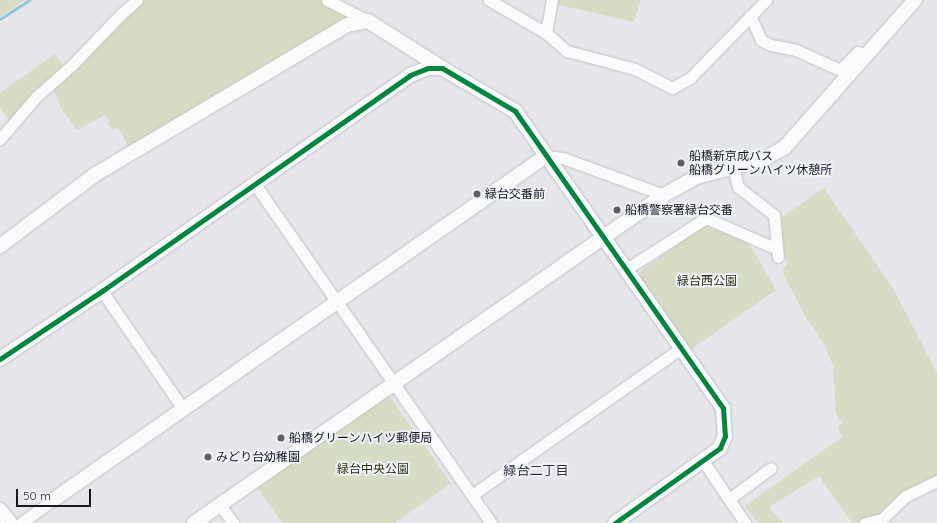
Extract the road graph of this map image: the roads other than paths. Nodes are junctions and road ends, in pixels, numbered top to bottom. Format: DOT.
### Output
graph roads {
  1 [pos="138,0"];
  2 [pos="328,0"];
  3 [pos="489,0"];
  4 [pos="552,0"];
  5 [pos="766,0"];
  6 [pos="915,0"];
  7 [pos="750,16"];
  8 [pos="368,21"];
  9 [pos="546,33"];
  10 [pos="865,58"];
  11 [pos="442,68"];
  12 [pos="0,139"];
  13 [pos="546,156"];
  14 [pos="733,167"];
  15 [pos="254,183"];
  16 [pos="664,195"];
  17 [pos="603,238"];
  18 [pos="0,246"];
  19 [pos="625,270"];
  20 [pos="102,291"];
  21 [pos="337,302"];
  22 [pos="680,349"];
  23 [pos="0,359"];
  24 [pos="394,383"];
  25 [pos="183,409"];
  26 [pos="703,461"];
  27 [pos="771,468"];
  28 [pos="937,481"];
  29 [pos="472,495"];
  30 [pos="729,499"];
  31 [pos="53,500"];
  32 [pos="220,505"];
  33 [pos="0,510"];
  34 [pos="10,523"];
  35 [pos="21,523"];
  36 [pos="194,523"];
  37 [pos="233,523"];
  38 [pos="491,523"];
  39 [pos="615,523"];
  40 [pos="745,523"];
  41 [pos="865,523"];
  1 -- 12 [label="street"];
  2 -- 8 [label="street"];
  3 -- 9 [label="street"];
  4 -- 9 [label="street"];
  5 -- 7 [label="street"];
  6 -- 10 [label="street"];
  7 -- 9 [label="street"];
  7 -- 10 [label="street"];
  8 -- 11 [label="street"];
  8 -- 18 [label="street"];
  10 -- 14 [label="street"];
  11 -- 13 [label="street"];
  11 -- 15 [label="street"];
  13 -- 16 [label="street"];
  13 -- 17 [label="street"];
  13 -- 21 [label="street"];
  14 -- 16 [label="street"];
  14 -- 19 [label="street"];
  15 -- 20 [label="street"];
  15 -- 21 [label="street"];
  16 -- 17 [label="street"];
  17 -- 19 [label="street"];
  17 -- 24 [label="street"];
  19 -- 22 [label="street"];
  20 -- 23 [label="street"];
  20 -- 25 [label="street"];
  21 -- 24 [label="street"];
  21 -- 25 [label="street"];
  22 -- 26 [label="street"];
  22 -- 29 [label="street"];
  24 -- 29 [label="street"];
  24 -- 32 [label="street"];
  25 -- 31 [label="street"];
  26 -- 30 [label="street"];
  26 -- 39 [label="street"];
  27 -- 30 [label="street"];
  28 -- 41 [label="street"];
  29 -- 38 [label="street"];
  30 -- 40 [label="street"];
  31 -- 35 [label="street"];
  32 -- 36 [label="street"];
  32 -- 37 [label="street"];
  33 -- 34 [label="street"];
}
